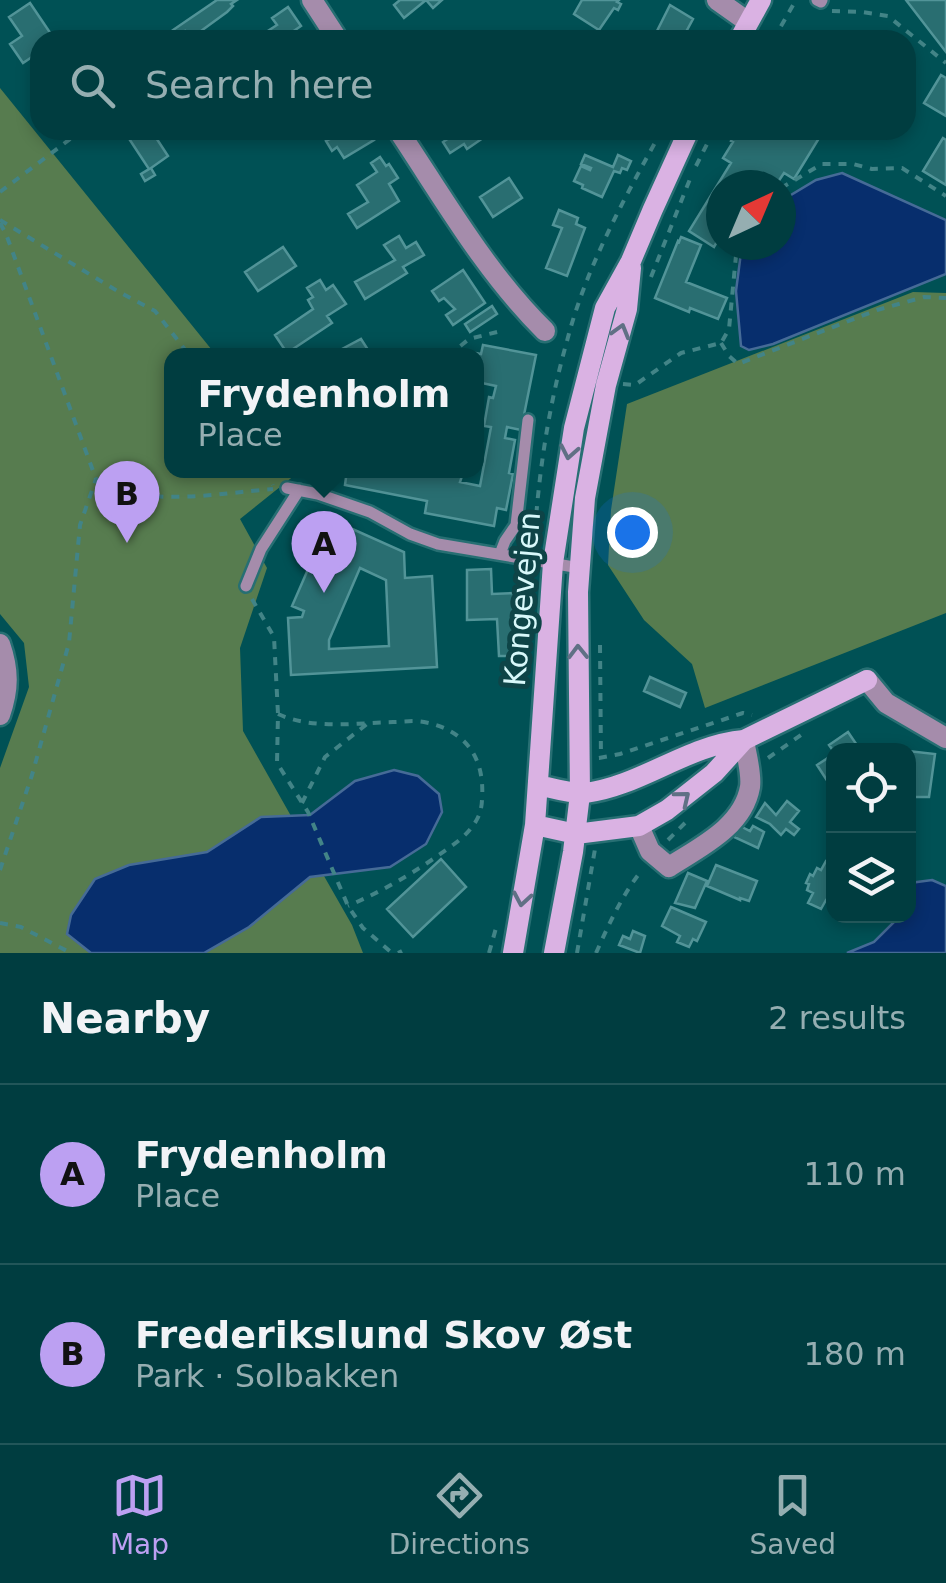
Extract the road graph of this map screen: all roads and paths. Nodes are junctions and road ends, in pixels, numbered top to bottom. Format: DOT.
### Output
graph roads {
  1 [pos="312,0"];
  2 [pos="717,0"];
  3 [pos="761,0"];
  4 [pos="796,0"];
  5 [pos="820,1"];
  6 [pos="332,30"];
  7 [pos="742,30"];
  8 [pos="744,30"];
  9 [pos="779,30"];
  10 [pos="905,30"];
  11 [pos="916,39"];
  12 [pos="946,64"];
  13 [pos="69,140"];
  14 [pos="405,140"];
  15 [pos="657,140"];
  16 [pos="685,140"];
  17 [pos="709,140"];
  18 [pos="796,179"];
  19 [pos="0,192"];
  20 [pos="946,196"];
  21 [pos="0,222"];
  22 [pos="736,260"];
  23 [pos="632,261"];
  24 [pos="653,270"];
  25 [pos="946,298"];
  26 [pos="501,331"];
  27 [pos="546,332"];
  28 [pos="721,343"];
  29 [pos="184,348"];
  30 [pos="458,348"];
  31 [pos="620,384"];
  32 [pos="528,420"];
  33 [pos="275,478"];
  34 [pos="96,479"];
  35 [pos="287,489"];
  36 [pos="500,554"];
  37 [pos="543,562"];
  38 [pos="580,568"];
  39 [pos="246,586"];
  40 [pos="0,644"];
  41 [pos="867,680"];
  42 [pos="278,714"];
  43 [pos="0,715"];
  44 [pos="368,723"];
  45 [pos="801,735"];
  46 [pos="673,737"];
  47 [pos="946,738"];
  48 [pos="744,740"];
  49 [pos="601,758"];
  50 [pos="748,771"];
  51 [pos="538,785"];
  52 [pos="580,794"];
  53 [pos="302,803"];
  54 [pos="690,818"];
  55 [pos="535,825"];
  56 [pos="639,826"];
  57 [pos="576,834"];
  58 [pos="595,848"];
  59 [pos="654,855"];
  60 [pos="0,870"];
  61 [pos="348,906"];
  62 [pos="0,923"];
  63 [pos="397,952"];
  64 [pos="71,953"];
  65 [pos="512,953"];
  66 [pos="554,953"];
  67 [pos="578,953"];
  68 [pos="596,953"];
  1 -- 6 [label="street"];
  2 -- 7 [label="street"];
  3 -- 8 [label="main road"];
  4 -- 9 [label="path"];
  5 -- 10 [label="path"];
  11 -- 12 [label="path"];
  13 -- 19 [label="path"];
  14 -- 27 [label="street"];
  15 -- 37 [label="path"];
  16 -- 23 [label="main road, Kongevejen"];
  17 -- 24 [label="path"];
  18 -- 20 [label="path"];
  21 -- 29 [label="path"];
  21 -- 34 [label="path"];
  22 -- 28 [label="path"];
  23 -- 37 [label="main road, Kongevejen, one-way"];
  38 -- 23 [label="main road, Kongevejen, one-way"];
  25 -- 28 [label="path"];
  26 -- 30 [label="path"];
  28 -- 31 [label="path"];
  32 -- 36 [label="lane"];
  33 -- 35 [label="path"];
  34 -- 35 [label="path"];
  34 -- 60 [label="path"];
  35 -- 36 [label="lane"];
  35 -- 39 [label="lane"];
  36 -- 37 [label="lane"];
  37 -- 38 [label="lane"];
  37 -- 51 [label="main road, Kongevejen"];
  52 -- 38 [label="main road, Kongevejen, one-way"];
  39 -- 42 [label="path"];
  40 -- 43 [label="street"];
  41 -- 47 [label="street"];
  41 -- 48 [label="main road"];
  42 -- 44 [label="path"];
  42 -- 53 [label="path"];
  44 -- 53 [label="path"];
  44 -- 61 [label="path"];
  45 -- 50 [label="path"];
  46 -- 49 [label="path"];
  48 -- 50 [label="street"];
  48 -- 52 [label="main road"];
  56 -- 48 [label="main road, one-way"];
  50 -- 59 [label="street"];
  51 -- 52 [label="main road"];
  51 -- 55 [label="main road, Kongevejen"];
  52 -- 57 [label="main road, Kongevejen"];
  53 -- 61 [label="path"];
  54 -- 59 [label="path"];
  55 -- 57 [label="main road"];
  55 -- 65 [label="main road, Kongevejen, one-way"];
  56 -- 57 [label="main road"];
  56 -- 59 [label="street"];
  57 -- 66 [label="main road, Kongevejen"];
  58 -- 67 [label="path"];
  59 -- 68 [label="path"];
  61 -- 63 [label="path"];
  62 -- 64 [label="path"];
}
